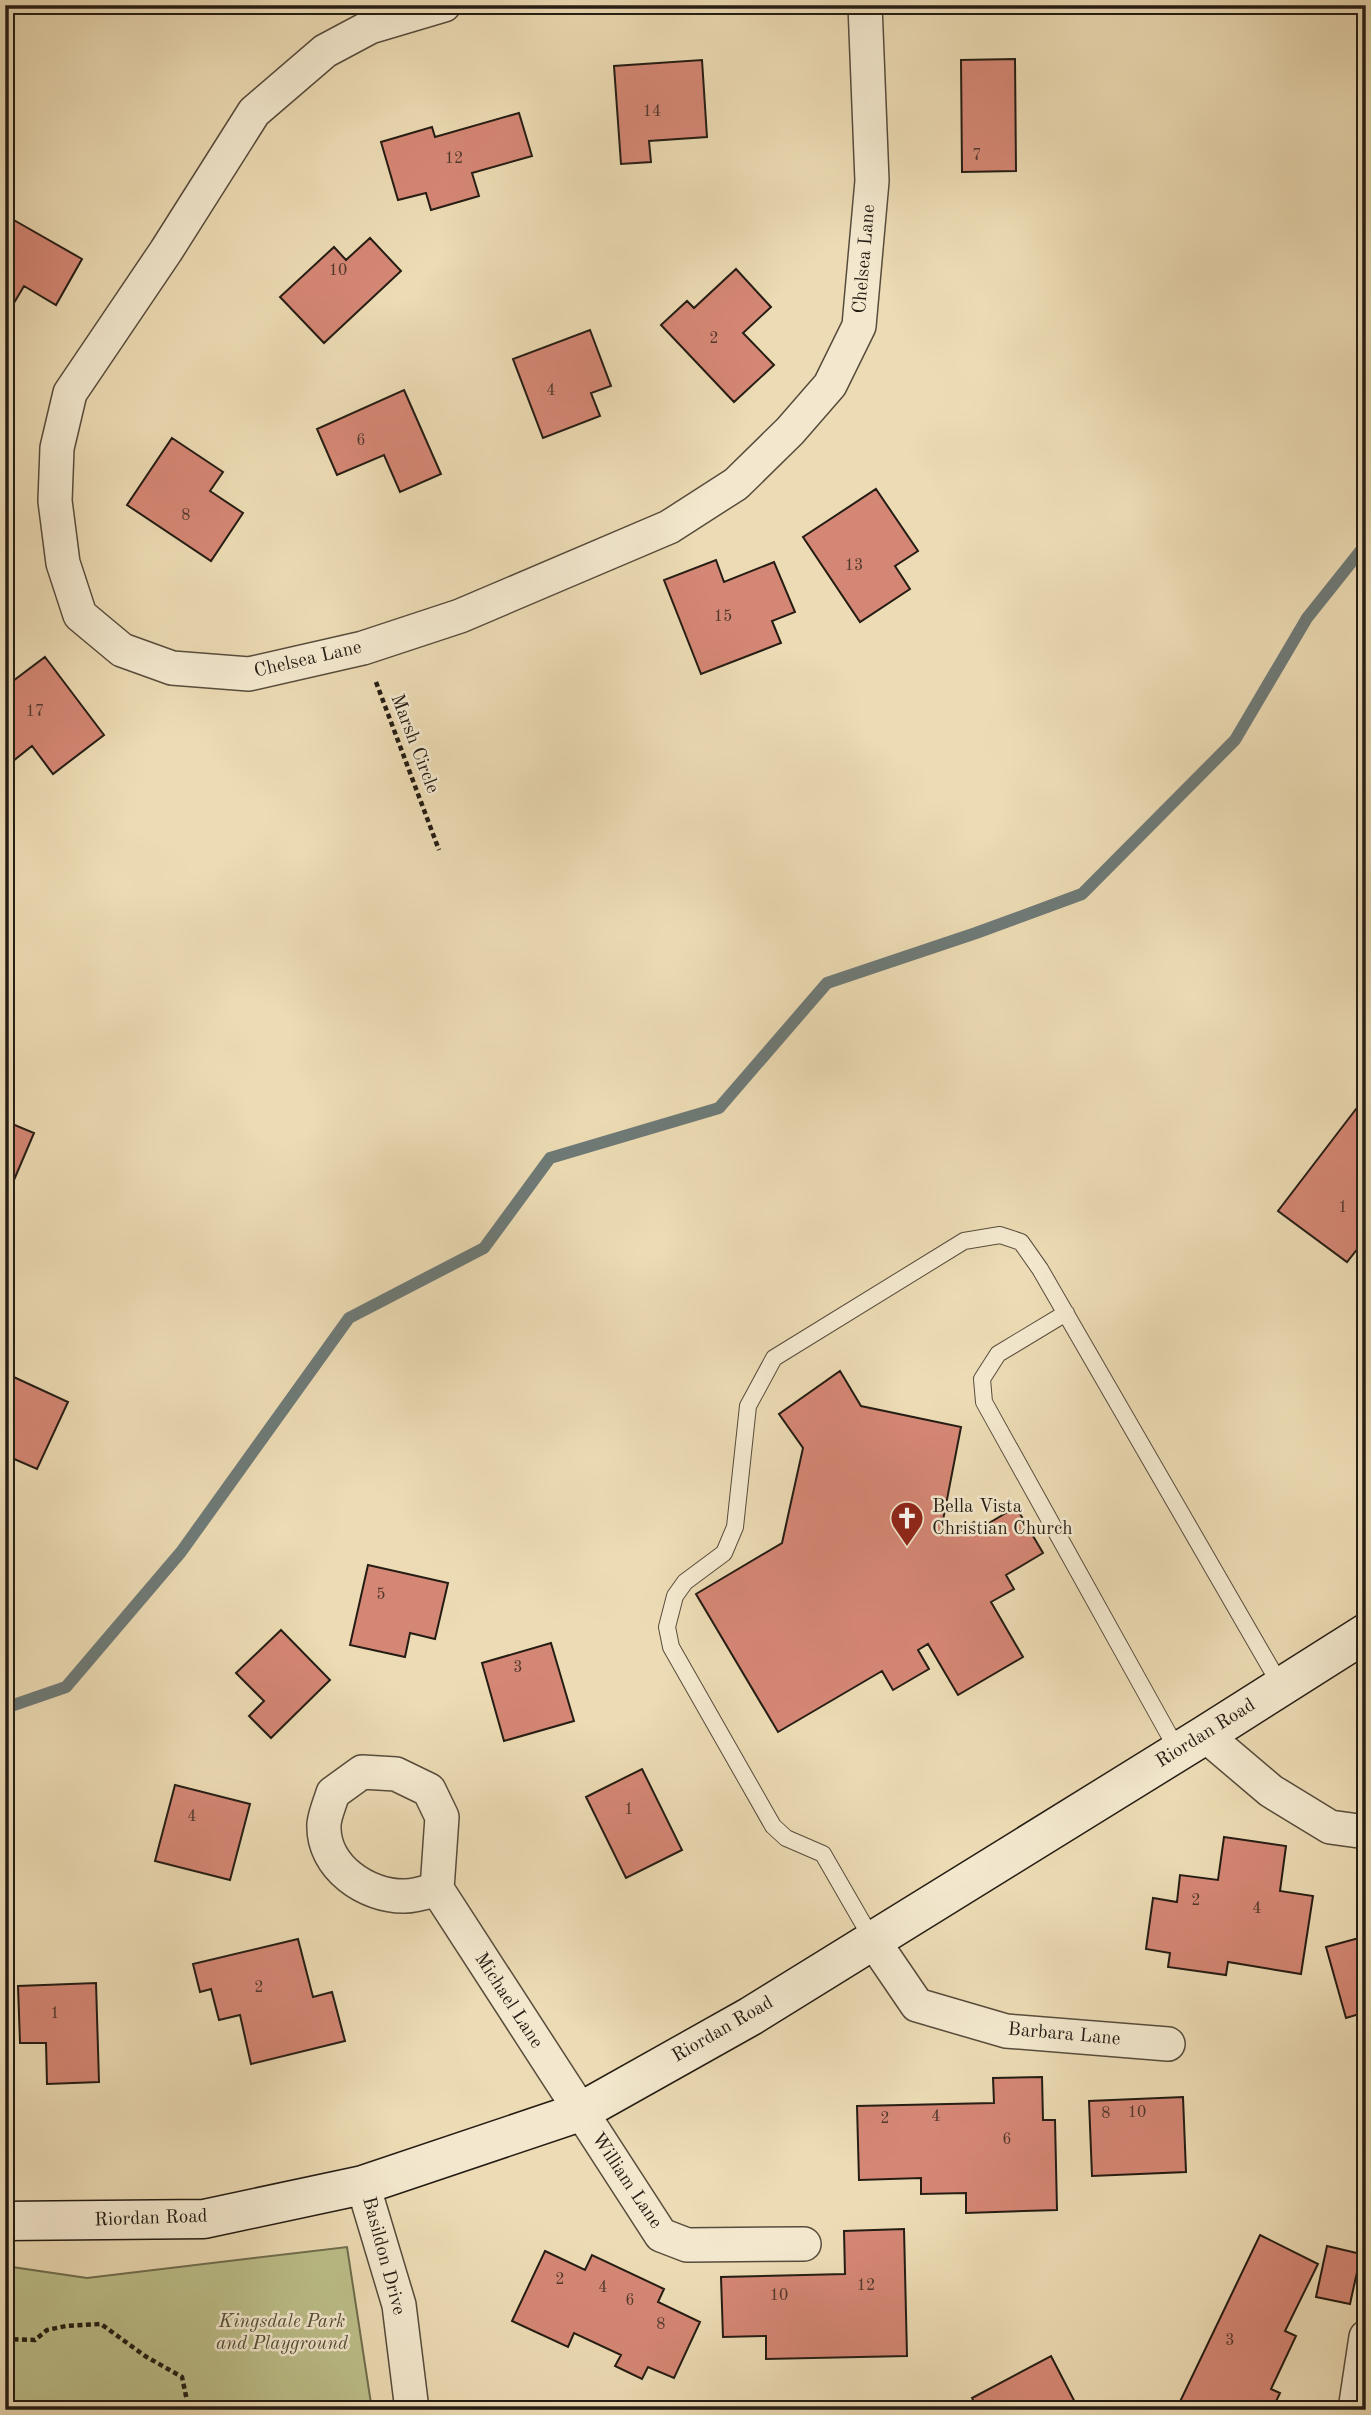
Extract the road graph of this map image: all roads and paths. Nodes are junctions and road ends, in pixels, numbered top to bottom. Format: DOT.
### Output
graph roads {
  1 [pos="444,5"];
  2 [pos="865,5"];
  3 [pos="363,648"];
  4 [pos="439,850"];
  5 [pos="1066,1313"];
  6 [pos="1366,1633"];
  7 [pos="1282,1687"];
  8 [pos="1192,1743"];
  9 [pos="1366,1832"];
  10 [pos="437,1889"];
  11 [pos="872,1939"];
  12 [pos="1168,2044"];
  13 [pos="580,2112"];
  14 [pos="363,2185"];
  15 [pos="5,2221"];
  16 [pos="804,2244"];
  17 [pos="1366,2337"];
  18 [pos="5,2339"];
  19 [pos="189,2410"];
  20 [pos="412,2410"];
  21 [pos="1355,2410"];
  1 -- 3 [label="street, Chelsea Lane"];
  2 -- 3 [label="street, Chelsea Lane"];
  3 -- 4 [label="path, Marsh Circle"];
  5 -- 7 [label="lane"];
  5 -- 8 [label="lane"];
  5 -- 11 [label="lane"];
  6 -- 7 [label="street, Riordan Road"];
  7 -- 8 [label="street, Riordan Road"];
  8 -- 9 [label="street"];
  8 -- 11 [label="street, Riordan Road"];
  10 -- 13 [label="street, Michael Lane"];
  11 -- 12 [label="street, Barbara Lane"];
  11 -- 13 [label="street, Riordan Road"];
  13 -- 14 [label="street, Riordan Road"];
  13 -- 16 [label="street, William Lane"];
  14 -- 15 [label="street, Riordan Road"];
  14 -- 20 [label="street, Basildon Drive"];
  17 -- 21 [label="street"];
  18 -- 19 [label="path"];
}
